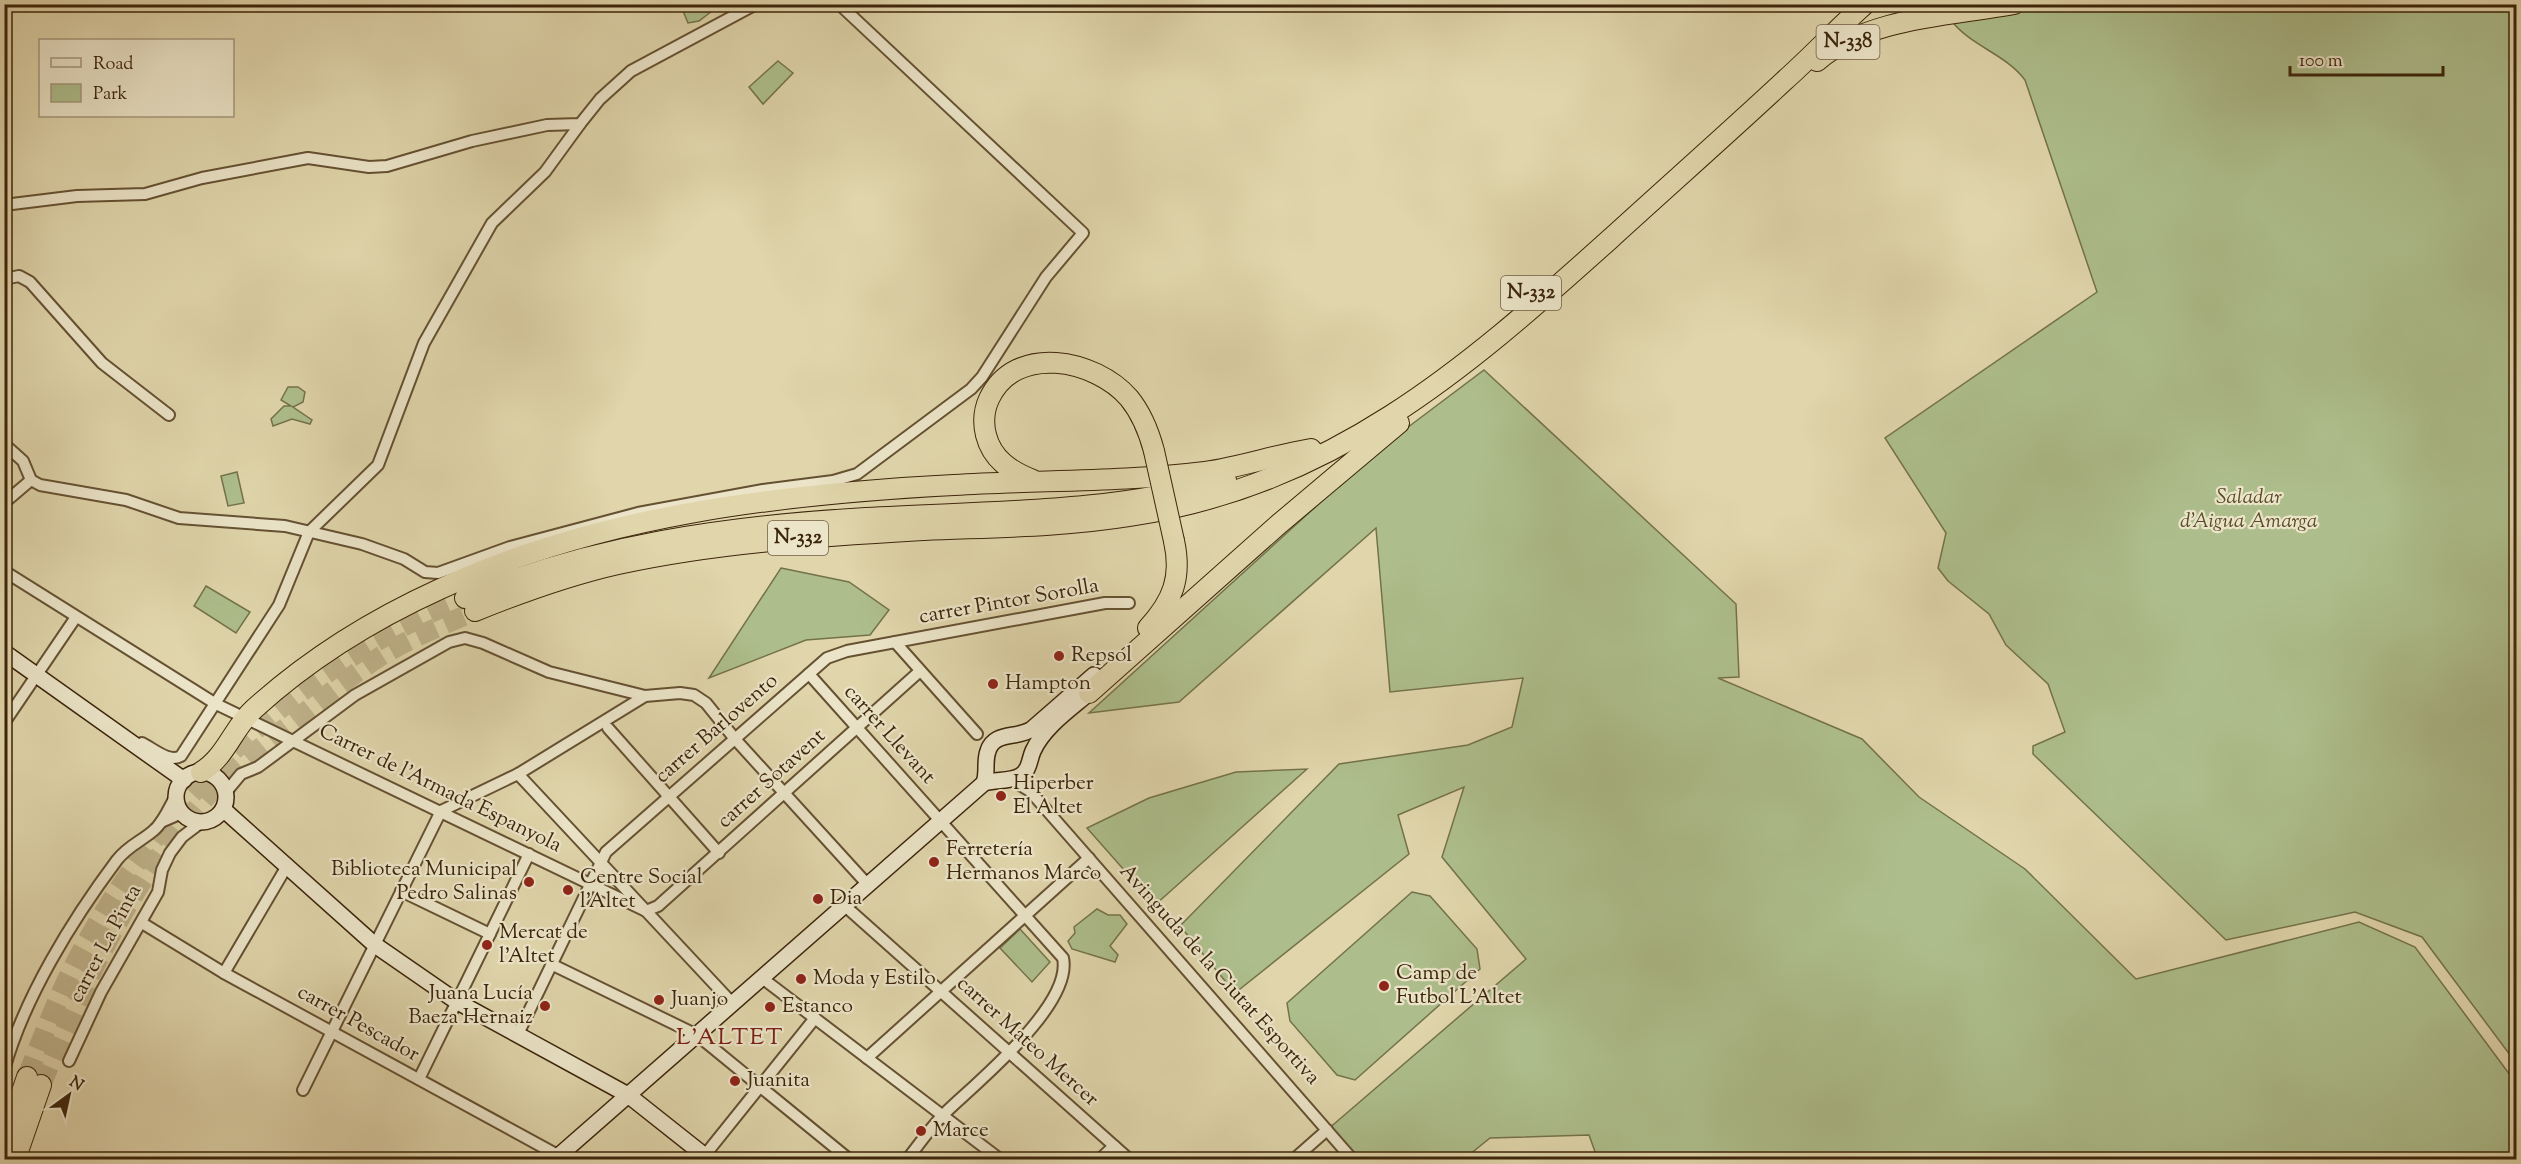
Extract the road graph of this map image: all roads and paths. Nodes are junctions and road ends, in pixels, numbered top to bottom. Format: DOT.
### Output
graph roads {
  1 [pos="756,4"];
  2 [pos="839,4"];
  3 [pos="1853,4"];
  4 [pos="1865,4"];
  5 [pos="2014,4"];
  6 [pos="1841,26"];
  7 [pos="1733,112"];
  8 [pos="580,124"];
  9 [pos="1713,147"];
  10 [pos="4,205"];
  11 [pos="4,279"];
  12 [pos="1446,380"];
  13 [pos="169,415"];
  14 [pos="4,444"];
  15 [pos="1311,448"];
  16 [pos="31,480"];
  17 [pos="1038,482"];
  18 [pos="4,503"];
  19 [pos="309,532"];
  20 [pos="4,570"];
  21 [pos="1129,603"];
  22 [pos="76,617"];
  23 [pos="922,637"];
  24 [pos="895,642"];
  25 [pos="4,652"];
  26 [pos="917,668"];
  27 [pos="37,674"];
  28 [pos="809,674"];
  29 [pos="1091,684"];
  30 [pos="645,696"];
  31 [pos="216,704"];
  32 [pos="245,717"];
  33 [pos="105,722"];
  34 [pos="4,723"];
  35 [pos="608,728"];
  36 [pos="858,729"];
  37 [pos="977,734"];
  38 [pos="1014,736"];
  39 [pos="735,739"];
  40 [pos="997,739"];
  41 [pos="292,740"];
  42 [pos="988,759"];
  43 [pos="1029,764"];
  44 [pos="518,774"];
  45 [pos="192,776"];
  46 [pos="1005,779"];
  47 [pos="984,783"];
  48 [pos="1030,791"];
  49 [pos="226,792"];
  50 [pos="785,794"];
  51 [pos="175,797"];
  52 [pos="669,797"];
  53 [pos="223,809"];
  54 [pos="441,812"];
  55 [pos="182,813"];
  56 [pos="203,821"];
  57 [pos="940,821"];
  58 [pos="161,822"];
  59 [pos="718,853"];
  60 [pos="529,854"];
  61 [pos="1089,858"];
  62 [pos="601,863"];
  63 [pos="287,866"];
  64 [pos="592,884"];
  65 [pos="868,885"];
  66 [pos="401,891"];
  67 [pos="845,906"];
  68 [pos="646,911"];
  69 [pos="1024,916"];
  70 [pos="142,923"];
  71 [pos="490,934"];
  72 [pos="375,945"];
  73 [pos="552,965"];
  74 [pos="224,973"];
  75 [pos="762,978"];
  76 [pos="940,991"];
  77 [pos="456,1001"];
  78 [pos="733,1004"];
  79 [pos="815,1018"];
  80 [pos="332,1032"];
  81 [pos="696,1035"];
  82 [pos="517,1036"];
  83 [pos="1010,1053"];
  84 [pos="867,1058"];
  85 [pos="69,1061"];
  86 [pos="4,1070"];
  87 [pos="418,1079"];
  88 [pos="760,1087"];
  89 [pos="303,1090"];
  90 [pos="628,1095"];
  91 [pos="943,1115"];
  92 [pos="1326,1130"];
  93 [pos="4,1144"];
  94 [pos="1114,1146"];
  95 [pos="559,1158"];
  96 [pos="705,1158"];
  97 [pos="15,1160"];
  98 [pos="850,1160"];
  99 [pos="906,1160"];
  100 [pos="1001,1160"];
  101 [pos="1099,1160"];
  102 [pos="1130,1160"];
  103 [pos="1293,1160"];
  104 [pos="1353,1160"];
  1 -- 8 [label="street"];
  2 -- 19 [label="street"];
  3 -- 7 [label="highway, N-332"];
  4 -- 6 [label="highway, N-332"];
  5 -- 9 [label="highway, N-338"];
  6 -- 7 [label="highway, N-332"];
  6 -- 9 [label="highway, N-332"];
  7 -- 15 [label="highway, N-332"];
  8 -- 10 [label="street"];
  8 -- 19 [label="street"];
  9 -- 12 [label="highway, N-332"];
  11 -- 13 [label="street"];
  12 -- 15 [label="highway, N-332"];
  12 -- 29 [label="highway"];
  14 -- 16 [label="street"];
  15 -- 17 [label="highway"];
  16 -- 18 [label="street"];
  16 -- 19 [label="street"];
  17 -- 29 [label="highway, bridge"];
  17 -- 32 [label="highway"];
  19 -- 31 [label="street"];
  20 -- 22 [label="street, Carrer de l'Armada Espanyola"];
  21 -- 23 [label="street, carrer Pintor Sorolla"];
  22 -- 27 [label="street"];
  22 -- 31 [label="street, Carrer de l'Armada Espanyola"];
  23 -- 24 [label="street, carrer Pintor Sorolla"];
  23 -- 26 [label="street"];
  24 -- 26 [label="street"];
  24 -- 28 [label="street, carrer Barlovento"];
  25 -- 27 [label="main road"];
  26 -- 36 [label="street, carrer Sotavent"];
  26 -- 37 [label="street"];
  27 -- 33 [label="main road"];
  27 -- 34 [label="street"];
  28 -- 36 [label="street, carrer Llevant"];
  28 -- 39 [label="street, carrer Barlovento"];
  29 -- 38 [label="main road"];
  29 -- 43 [label="main road"];
  30 -- 39 [label="street"];
  30 -- 41 [label="street"];
  30 -- 44 [label="street"];
  31 -- 32 [label="street, Carrer de l'Armada Espanyola"];
  31 -- 33 [label="street"];
  32 -- 41 [label="street, Carrer de l'Armada Espanyola"];
  32 -- 45 [label="highway"];
  33 -- 45 [label="main road"];
  35 -- 52 [label="street"];
  36 -- 50 [label="street, carrer Sotavent"];
  36 -- 57 [label="street, carrer Llevant"];
  37 -- 40 [label="street"];
  37 -- 42 [label="street"];
  38 -- 40 [label="main road"];
  38 -- 43 [label="main road"];
  39 -- 50 [label="street"];
  39 -- 52 [label="street, carrer Barlovento"];
  40 -- 42 [label="main road"];
  41 -- 49 [label="street"];
  41 -- 54 [label="street, Carrer de l'Armada Espanyola"];
  42 -- 46 [label="main road"];
  42 -- 47 [label="main road"];
  43 -- 46 [label="main road"];
  43 -- 48 [label="street"];
  44 -- 54 [label="street"];
  44 -- 62 [label="street"];
  45 -- 49 [label="main road"];
  45 -- 51 [label="main road"];
  46 -- 47 [label="main road"];
  46 -- 48 [label="street, Avinguda de la Ciutat Esportiva"];
  47 -- 57 [label="main road"];
  48 -- 61 [label="street, Avinguda de la Ciutat Esportiva"];
  49 -- 53 [label="main road"];
  50 -- 59 [label="street, carrer Sotavent"];
  50 -- 65 [label="street"];
  51 -- 55 [label="main road"];
  51 -- 58 [label="street, carrer La Pinta"];
  52 -- 59 [label="street"];
  52 -- 62 [label="street, carrer Barlovento"];
  53 -- 56 [label="main road"];
  53 -- 63 [label="main road"];
  54 -- 60 [label="street, Carrer de l'Armada Espanyola"];
  54 -- 66 [label="street"];
  55 -- 56 [label="main road"];
  55 -- 58 [label="street, carrer La Pinta"];
  56 -- 70 [label="street, carrer La Pinta"];
  57 -- 65 [label="main road"];
  57 -- 69 [label="street, carrer Llevant"];
  58 -- 86 [label="street, carrer La Pinta"];
  59 -- 68 [label="street, carrer Sotavent"];
  60 -- 64 [label="street, Carrer de l'Armada Espanyola"];
  60 -- 71 [label="street"];
  61 -- 69 [label="street"];
  61 -- 92 [label="street, Avinguda de la Ciutat Esportiva"];
  62 -- 64 [label="street, carrer Barlovento"];
  62 -- 68 [label="street"];
  63 -- 72 [label="main road"];
  63 -- 74 [label="street"];
  64 -- 68 [label="street, Carrer de l'Armada Espanyola"];
  64 -- 73 [label="street, carrer Barlovento"];
  65 -- 67 [label="main road"];
  66 -- 71 [label="street"];
  66 -- 72 [label="street"];
  67 -- 75 [label="main road"];
  67 -- 76 [label="street, carrer Mateo Mercer"];
  68 -- 78 [label="street"];
  69 -- 76 [label="street"];
  69 -- 83 [label="street, carrer Llevant"];
  70 -- 74 [label="street, carrer Pescador"];
  70 -- 85 [label="street, carrer La Pinta"];
  71 -- 77 [label="street"];
  72 -- 77 [label="main road"];
  72 -- 80 [label="street"];
  73 -- 81 [label="street"];
  73 -- 82 [label="street, carrer Barlovento"];
  74 -- 80 [label="street, carrer Pescador"];
  75 -- 78 [label="main road"];
  75 -- 79 [label="street"];
  76 -- 83 [label="street, carrer Mateo Mercer"];
  76 -- 84 [label="street"];
  77 -- 82 [label="main road"];
  77 -- 87 [label="street"];
  78 -- 81 [label="main road"];
  79 -- 84 [label="street"];
  79 -- 88 [label="street"];
  80 -- 87 [label="street, carrer Pescador"];
  80 -- 89 [label="street"];
  81 -- 88 [label="street"];
  81 -- 90 [label="main road"];
  82 -- 90 [label="main road"];
  83 -- 91 [label="street"];
  83 -- 94 [label="street, carrer Mateo Mercer"];
  84 -- 91 [label="street"];
  87 -- 95 [label="street, carrer Pescador"];
  88 -- 96 [label="street"];
  88 -- 98 [label="street"];
  90 -- 95 [label="main road"];
  90 -- 96 [label="main road"];
  91 -- 99 [label="street"];
  91 -- 100 [label="street"];
  92 -- 103 [label="street"];
  92 -- 104 [label="street, Avinguda de la Ciutat Esportiva"];
  93 -- 97 [label="highway"];
  94 -- 101 [label="street"];
  94 -- 102 [label="street, carrer Mateo Mercer"];
}
